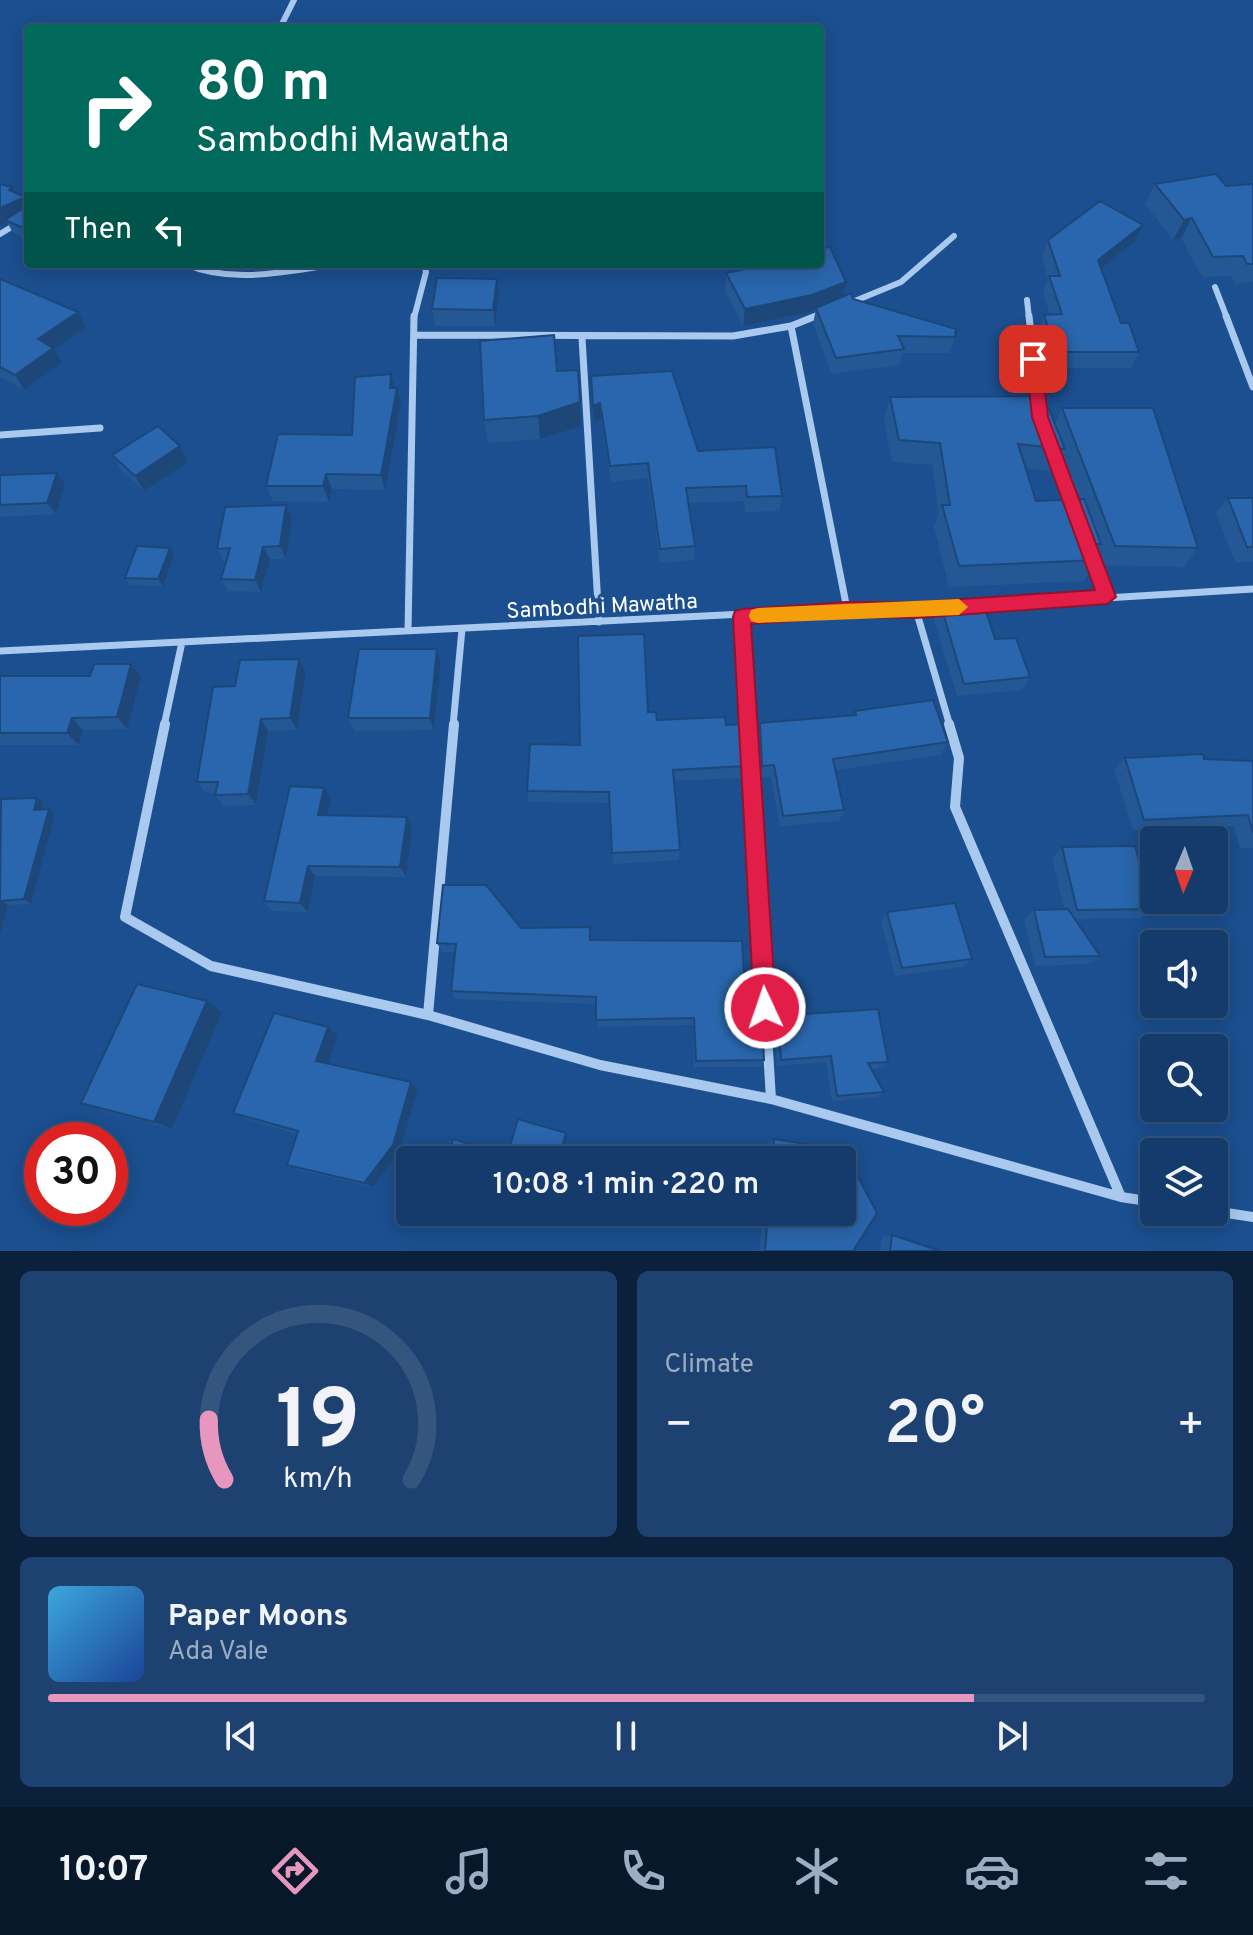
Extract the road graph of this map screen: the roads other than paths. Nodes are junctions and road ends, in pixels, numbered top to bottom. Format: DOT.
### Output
graph roads {
  1 [pos="294,0"];
  2 [pos="282,24"];
  3 [pos="24,219"];
  4 [pos="0,234"];
  5 [pos="954,236"];
  6 [pos="192,268"];
  7 [pos="301,268"];
  8 [pos="425,268"];
  9 [pos="1215,287"];
  10 [pos="1027,300"];
  11 [pos="846,304"];
  12 [pos="833,310"];
  13 [pos="791,326"];
  14 [pos="414,335"];
  15 [pos="582,338"];
  16 [pos="1253,387"];
  17 [pos="1040,417"];
  18 [pos="100,428"];
  19 [pos="0,435"];
  20 [pos="1051,447"];
  21 [pos="1079,522"];
  22 [pos="1090,552"];
  23 [pos="1252,592"];
  24 [pos="1107,597"];
  25 [pos="847,609"];
  26 [pos="916,610"];
  27 [pos="742,617"];
  28 [pos="599,622"];
  29 [pos="462,629"];
  30 [pos="408,631"];
  31 [pos="182,642"];
  32 [pos="0,651"];
  33 [pos="428,1015"];
  34 [pos="771,1099"];
  35 [pos="1121,1197"];
  36 [pos="1140,1200"];
  37 [pos="1228,1213"];
  38 [pos="1253,1217"];
  1 -- 2 [label="street"];
  3 -- 4 [label="street"];
  5 -- 11 [label="street"];
  6 -- 7 [label="street"];
  8 -- 14 [label="street"];
  9 -- 16 [label="street"];
  10 -- 17 [label="street"];
  12 -- 13 [label="street"];
  13 -- 15 [label="street"];
  13 -- 25 [label="street"];
  14 -- 15 [label="street"];
  14 -- 30 [label="street"];
  15 -- 28 [label="street"];
  18 -- 19 [label="street"];
  20 -- 21 [label="street"];
  22 -- 24 [label="street"];
  23 -- 24 [label="street, Sambodhi Mawatha"];
  24 -- 26 [label="street, Sambodhi Mawatha"];
  25 -- 26 [label="street, Sambodhi Mawatha"];
  25 -- 27 [label="street, Sambodhi Mawatha"];
  26 -- 35 [label="street"];
  27 -- 28 [label="street, Sambodhi Mawatha"];
  27 -- 34 [label="street"];
  28 -- 29 [label="street, Sambodhi Mawatha"];
  29 -- 30 [label="street, Sambodhi Mawatha"];
  29 -- 33 [label="street"];
  30 -- 31 [label="street, Sambodhi Mawatha"];
  31 -- 32 [label="street, Sambodhi Mawatha"];
  31 -- 33 [label="street"];
  33 -- 34 [label="street"];
  34 -- 35 [label="street"];
  35 -- 36 [label="street"];
  37 -- 38 [label="street"];
}
